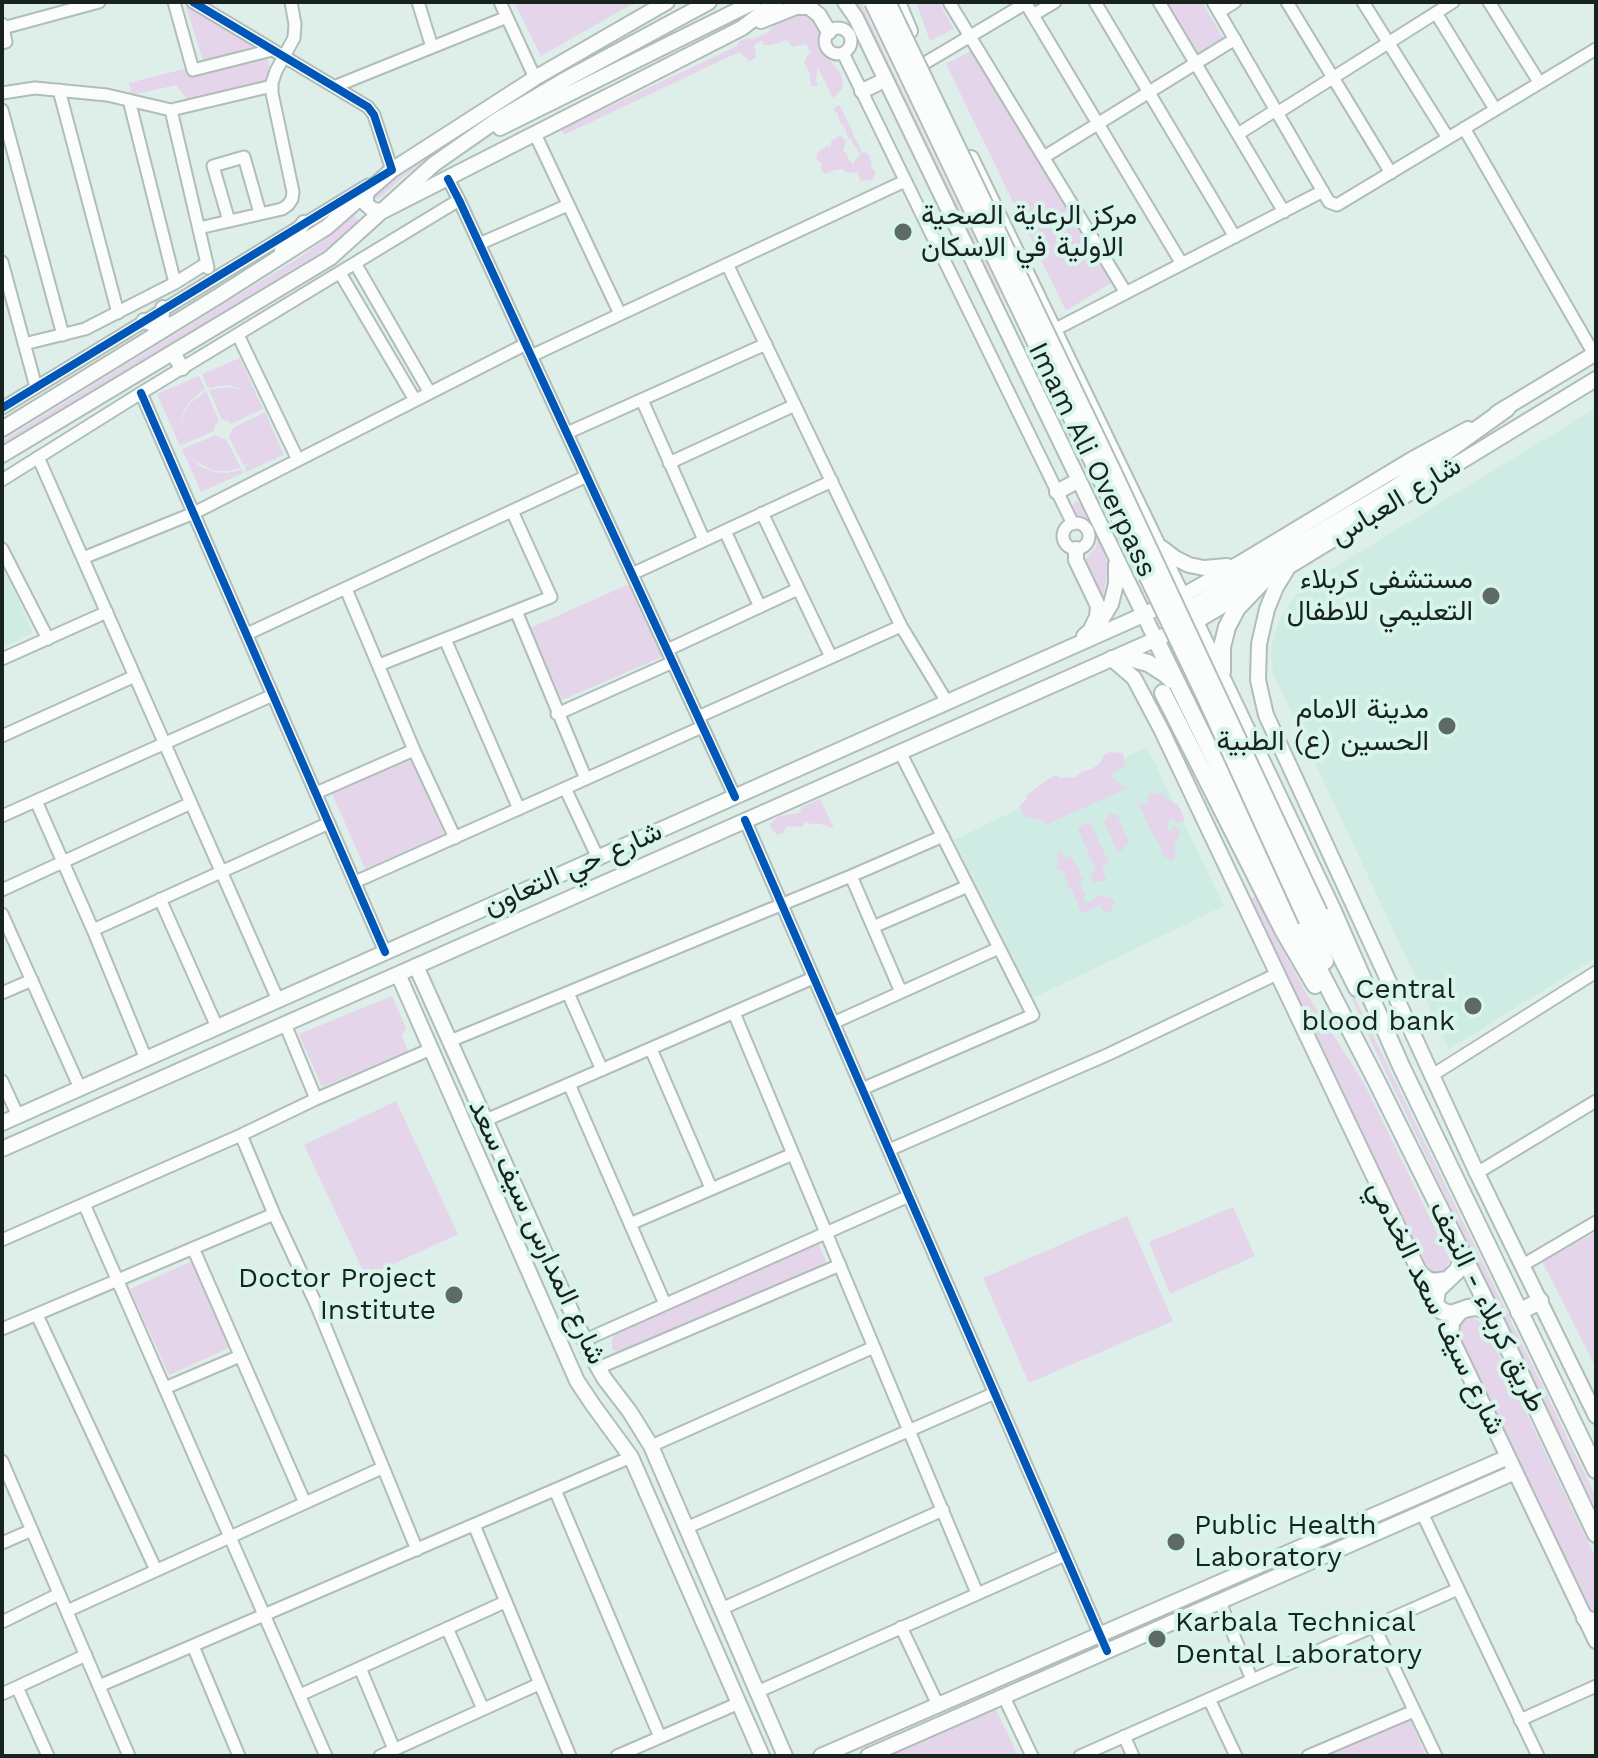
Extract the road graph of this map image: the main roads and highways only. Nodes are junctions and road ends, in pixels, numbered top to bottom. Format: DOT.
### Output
graph roads {
  1 [pos="667,2"];
  2 [pos="709,2"];
  3 [pos="754,2"];
  4 [pos="776,2"];
  5 [pos="792,2"];
  6 [pos="845,2"];
  7 [pos="873,2"];
  8 [pos="887,2"];
  9 [pos="898,2"];
  10 [pos="758,17"];
  11 [pos="742,28"];
  12 [pos="829,32"];
  13 [pos="885,80"];
  14 [pos="862,91"];
  15 [pos="443,158"];
  16 [pos="369,190"];
  17 [pos="349,209"];
  18 [pos="383,211"];
  19 [pos="304,223"];
  20 [pos="357,235"];
  21 [pos="275,261"];
  22 [pos="1030,281"];
  23 [pos="992,299"];
  24 [pos="163,308"];
  25 [pos="1046,313"];
  26 [pos="144,321"];
  27 [pos="170,326"];
  28 [pos="1008,332"];
  29 [pos="157,334"];
  30 [pos="173,353"];
  31 [pos="1595,354"];
  32 [pos="182,368"];
  33 [pos="1596,379"];
  34 [pos="1507,408"];
  35 [pos="2,429"];
  36 [pos="2,455"];
  37 [pos="1079,480"];
  38 [pos="1057,492"];
  39 [pos="1153,536"];
  40 [pos="1076,549"];
  41 [pos="1113,552"];
  42 [pos="1247,559"];
  43 [pos="1288,567"];
  44 [pos="1263,581"];
  45 [pos="1191,608"];
  46 [pos="1143,615"];
  47 [pos="1088,634"];
  48 [pos="1156,640"];
  49 [pos="1068,648"];
  50 [pos="1112,659"];
  51 [pos="1227,689"];
  52 [pos="1163,693"];
  53 [pos="1181,694"];
  54 [pos="1238,713"];
  55 [pos="1200,733"];
  56 [pos="860,741"];
  57 [pos="828,755"];
  58 [pos="871,765"];
  59 [pos="840,778"];
  60 [pos="1313,916"];
  61 [pos="416,966"];
  62 [pos="347,970"];
  63 [pos="398,974"];
  64 [pos="319,982"];
  65 [pos="355,993"];
  66 [pos="330,1004"];
  67 [pos="1346,1024"];
  68 [pos="1401,1066"];
  69 [pos="1376,1080"];
  70 [pos="2,1123"];
  71 [pos="2,1149"];
  72 [pos="503,1157"];
  73 [pos="482,1164"];
  74 [pos="512,1179"];
  75 [pos="493,1188"];
  76 [pos="1459,1248"];
  77 [pos="1420,1274"];
  78 [pos="1449,1279"];
  79 [pos="1540,1301"];
  80 [pos="1435,1305"];
  81 [pos="1460,1311"];
  82 [pos="1519,1312"];
  83 [pos="1495,1320"];
  84 [pos="1450,1337"];
  85 [pos="1595,1412"];
  86 [pos="1508,1457"];
  87 [pos="1596,1470"];
  88 [pos="1515,1472"];
  89 [pos="1596,1534"];
  90 [pos="1590,1620"];
  91 [pos="1596,1641"];
  92 [pos="740,1652"];
  93 [pos="720,1659"];
  94 [pos="748,1672"];
  95 [pos="728,1677"];
  96 [pos="762,1756"];
  97 [pos="785,1756"];
  98 [pos="821,1756"];
  99 [pos="868,1756"];
  1 -- 16 [label="main road"];
  2 -- 15 [label="main road"];
  3 -- 15 [label="main road"];
  4 -- 10 [label="main road"];
  5 -- 10 [label="main road"];
  6 -- 13 [label="main road"];
  7 -- 60 [label="highway, Imam Ali Overpass, bridge"];
  8 -- 60 [label="highway, Imam Ali Overpass, bridge"];
  9 -- 22 [label="main road"];
  10 -- 11 [label="main road"];
  11 -- 12 [label="main road"];
  11 -- 18 [label="main road"];
  13 -- 14 [label="main road"];
  13 -- 23 [label="main road"];
  15 -- 18 [label="main road"];
  16 -- 17 [label="main road"];
  16 -- 18 [label="main road"];
  17 -- 20 [label="main road"];
  17 -- 21 [label="main road"];
  18 -- 20 [label="main road"];
  19 -- 21 [label="main road"];
  20 -- 30 [label="main road"];
  21 -- 27 [label="main road"];
  22 -- 23 [label="main road"];
  22 -- 25 [label="main road"];
  23 -- 28 [label="main road"];
  24 -- 27 [label="main road"];
  25 -- 28 [label="main road"];
  25 -- 39 [label="main road"];
  26 -- 29 [label="main road"];
  27 -- 29 [label="main road"];
  28 -- 37 [label="main road"];
  29 -- 35 [label="main road"];
  30 -- 32 [label="main road"];
  30 -- 36 [label="main road"];
  31 -- 34 [label="main road, شارع العباس"];
  33 -- 43 [label="main road, شارع العباس"];
  34 -- 42 [label="main road, شارع العباس"];
  34 -- 45 [label="highway"];
  37 -- 38 [label="main road"];
  37 -- 41 [label="main road"];
  39 -- 42 [label="main road"];
  39 -- 45 [label="main road"];
  40 -- 47 [label="main road"];
  41 -- 46 [label="main road"];
  41 -- 47 [label="main road"];
  42 -- 45 [label="main road, شارع العباس"];
  43 -- 44 [label="main road, شارع العباس"];
  43 -- 79 [label="main road"];
  44 -- 45 [label="main road, شارع العباس"];
  44 -- 51 [label="highway"];
  45 -- 46 [label="main road, شارع حي التعاون"];
  45 -- 48 [label="main road, شارع حي التعاون"];
  45 -- 51 [label="highway"];
  46 -- 48 [label="main road"];
  46 -- 49 [label="main road, شارع حي التعاون"];
  47 -- 49 [label="main road"];
  48 -- 50 [label="main road, شارع حي التعاون"];
  48 -- 53 [label="highway"];
  49 -- 56 [label="main road, شارع حي التعاون"];
  50 -- 53 [label="highway"];
  50 -- 58 [label="main road, شارع حي التعاون"];
  50 -- 77 [label="main road, شارع سيف سعد الخدمي"];
  51 -- 54 [label="highway"];
  52 -- 67 [label="highway"];
  53 -- 55 [label="highway"];
  54 -- 55 [label="highway"];
  54 -- 68 [label="highway"];
  55 -- 67 [label="highway"];
  56 -- 57 [label="main road, شارع حي التعاون"];
  56 -- 58 [label="main road"];
  57 -- 59 [label="main road"];
  57 -- 62 [label="main road, شارع حي التعاون"];
  58 -- 59 [label="main road, شارع حي التعاون"];
  59 -- 61 [label="main road, شارع حي التعاون"];
  60 -- 68 [label="highway"];
  60 -- 69 [label="highway"];
  61 -- 63 [label="main road, شارع حي التعاون"];
  61 -- 72 [label="main road, شارع المدارس سيف سعد"];
  62 -- 64 [label="main road, شارع حي التعاون"];
  62 -- 65 [label="main road"];
  63 -- 65 [label="main road, شارع حي التعاون"];
  63 -- 73 [label="main road, شارع المدارس سيف سعد"];
  64 -- 66 [label="main road"];
  64 -- 70 [label="main road, شارع حي التعاون"];
  65 -- 66 [label="main road, شارع حي التعاون"];
  66 -- 71 [label="main road, شارع حي التعاون"];
  67 -- 69 [label="highway"];
  68 -- 82 [label="highway"];
  69 -- 76 [label="highway, طريق كربلاء - النجف"];
  72 -- 73 [label="main road"];
  72 -- 74 [label="main road, شارع المدارس سيف سعد"];
  73 -- 75 [label="main road, شارع المدارس سيف سعد"];
  74 -- 75 [label="main road"];
  74 -- 92 [label="main road, شارع المدارس سيف سعد"];
  75 -- 93 [label="main road, شارع المدارس سيف سعد"];
  76 -- 78 [label="highway"];
  76 -- 83 [label="highway, طريق كربلاء - النجف"];
  77 -- 78 [label="highway"];
  77 -- 80 [label="main road, شارع سيف سعد الخدمي"];
  78 -- 80 [label="highway"];
  79 -- 82 [label="highway"];
  79 -- 85 [label="main road"];
  80 -- 81 [label="highway"];
  80 -- 84 [label="main road, شارع سيف سعد الخدمي"];
  81 -- 83 [label="highway"];
  81 -- 84 [label="highway"];
  82 -- 87 [label="highway"];
  83 -- 89 [label="highway, طريق كربلاء - النجف"];
  84 -- 86 [label="main road, شارع سيف سعد الخدمي"];
  86 -- 88 [label="main road, شارع سيف سعد الخدمي"];
  86 -- 98 [label="main road"];
  88 -- 90 [label="main road, شارع سيف سعد الخدمي"];
  88 -- 99 [label="main road"];
  90 -- 91 [label="main road, شارع سيف سعد الخدمي"];
  92 -- 93 [label="main road"];
  92 -- 94 [label="main road, شارع المدارس سيف سعد"];
  93 -- 95 [label="main road, شارع المدارس سيف سعد"];
  94 -- 95 [label="main road"];
  94 -- 97 [label="main road, شارع المدارس سيف سعد"];
  95 -- 96 [label="main road, شارع المدارس سيف سعد"];
}
